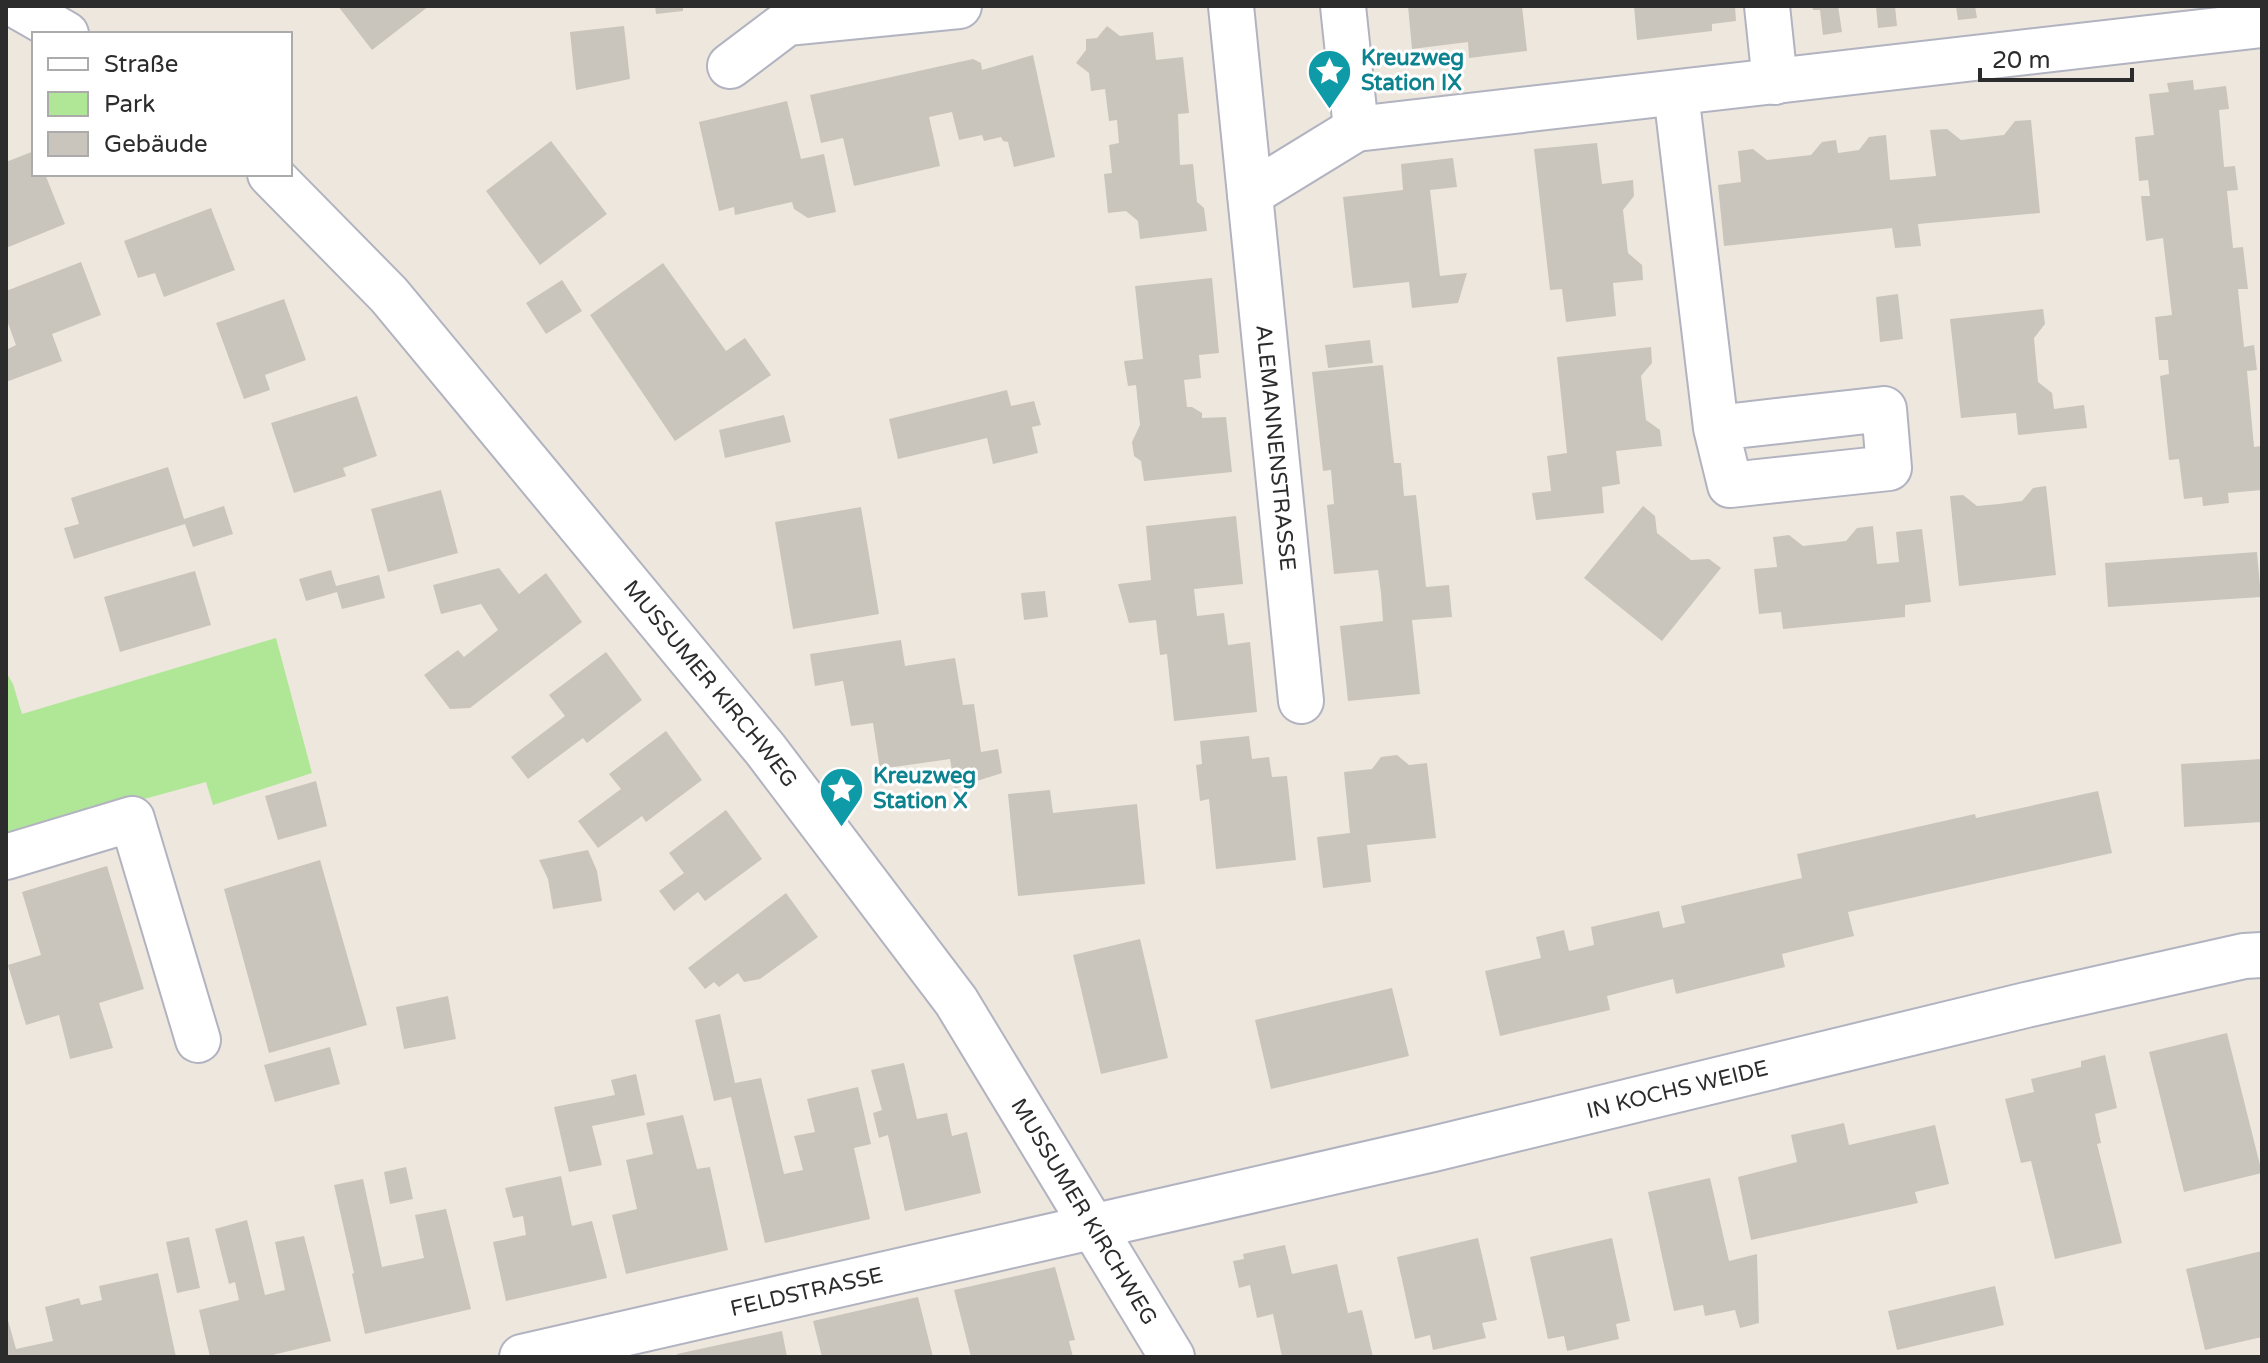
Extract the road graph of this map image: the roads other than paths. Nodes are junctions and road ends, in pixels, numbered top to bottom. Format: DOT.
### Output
graph roads {
  1 [pos="17,6"];
  2 [pos="959,6"];
  3 [pos="1231,6"];
  4 [pos="1343,6"];
  5 [pos="1767,6"];
  6 [pos="2262,25"];
  7 [pos="62,32"];
  8 [pos="730,66"];
  9 [pos="1775,82"];
  10 [pos="1676,93"];
  11 [pos="1356,129"];
  12 [pos="272,176"];
  13 [pos="1250,194"];
  14 [pos="1716,428"];
  15 [pos="1301,701"];
  16 [pos="6,857"];
  17 [pos="2262,955"];
  18 [pos="198,1040"];
  19 [pos="1092,1226"];
  20 [pos="522,1357"];
  21 [pos="1172,1357"];
  1 -- 7 [label="street"];
  2 -- 8 [label="street"];
  3 -- 13 [label="street, ALEMANNENSTRASSE"];
  4 -- 11 [label="street"];
  5 -- 9 [label="street"];
  6 -- 9 [label="street"];
  9 -- 10 [label="street"];
  10 -- 11 [label="street"];
  10 -- 14 [label="street"];
  11 -- 13 [label="street"];
  12 -- 19 [label="street, MUSSUMER KIRCHWEG"];
  13 -- 15 [label="street, ALEMANNENSTRASSE"];
  16 -- 18 [label="street"];
  17 -- 19 [label="street, IN KOCHS WEIDE"];
  19 -- 20 [label="street, FELDSTRASSE"];
  19 -- 21 [label="street, MUSSUMER KIRCHWEG"];
}
